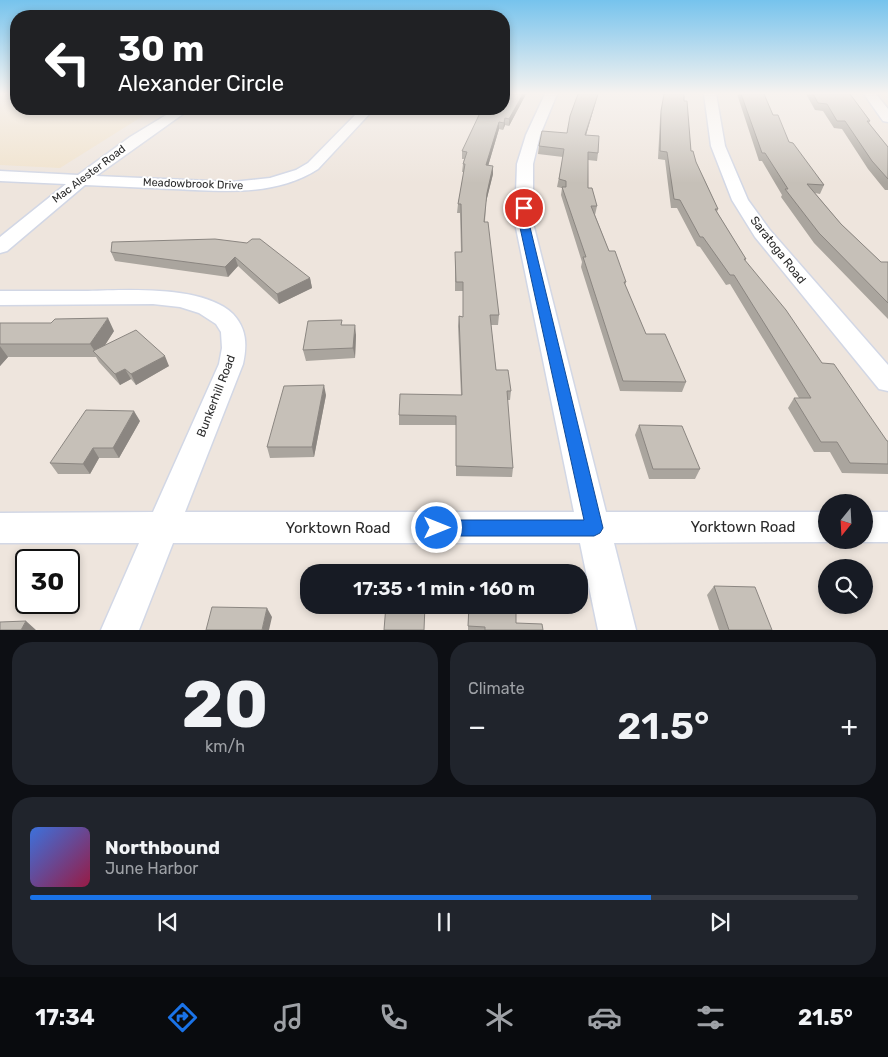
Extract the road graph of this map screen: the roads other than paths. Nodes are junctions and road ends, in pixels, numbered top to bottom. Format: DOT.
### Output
graph roads {
  1 [pos="160,123"];
  2 [pos="354,123"];
  3 [pos="538,123"];
  4 [pos="715,123"];
  5 [pos="0,176"];
  6 [pos="79,180"];
  7 [pos="0,247"];
  8 [pos="0,298"];
  9 [pos="888,382"];
  10 [pos="818,527"];
  11 [pos="873,527"];
  12 [pos="888,527"];
  13 [pos="0,528"];
  14 [pos="162,528"];
  15 [pos="594,528"];
  16 [pos="120,630"];
  17 [pos="617,630"];
  1 -- 6 [label="street, Mac Alester Road"];
  2 -- 6 [label="street, Meadowbrook Drive"];
  3 -- 15 [label="street"];
  4 -- 9 [label="street, Saratoga Road"];
  5 -- 6 [label="street, Meadowbrook Drive"];
  6 -- 7 [label="street, Mac Alester Road"];
  8 -- 14 [label="street, Bunkerhill Road"];
  10 -- 15 [label="street, Yorktown Road"];
  11 -- 12 [label="street"];
  13 -- 14 [label="street, Yorktown Road"];
  14 -- 15 [label="street, Yorktown Road"];
  14 -- 16 [label="street, Bunkerhill Road"];
  15 -- 17 [label="street"];
}
